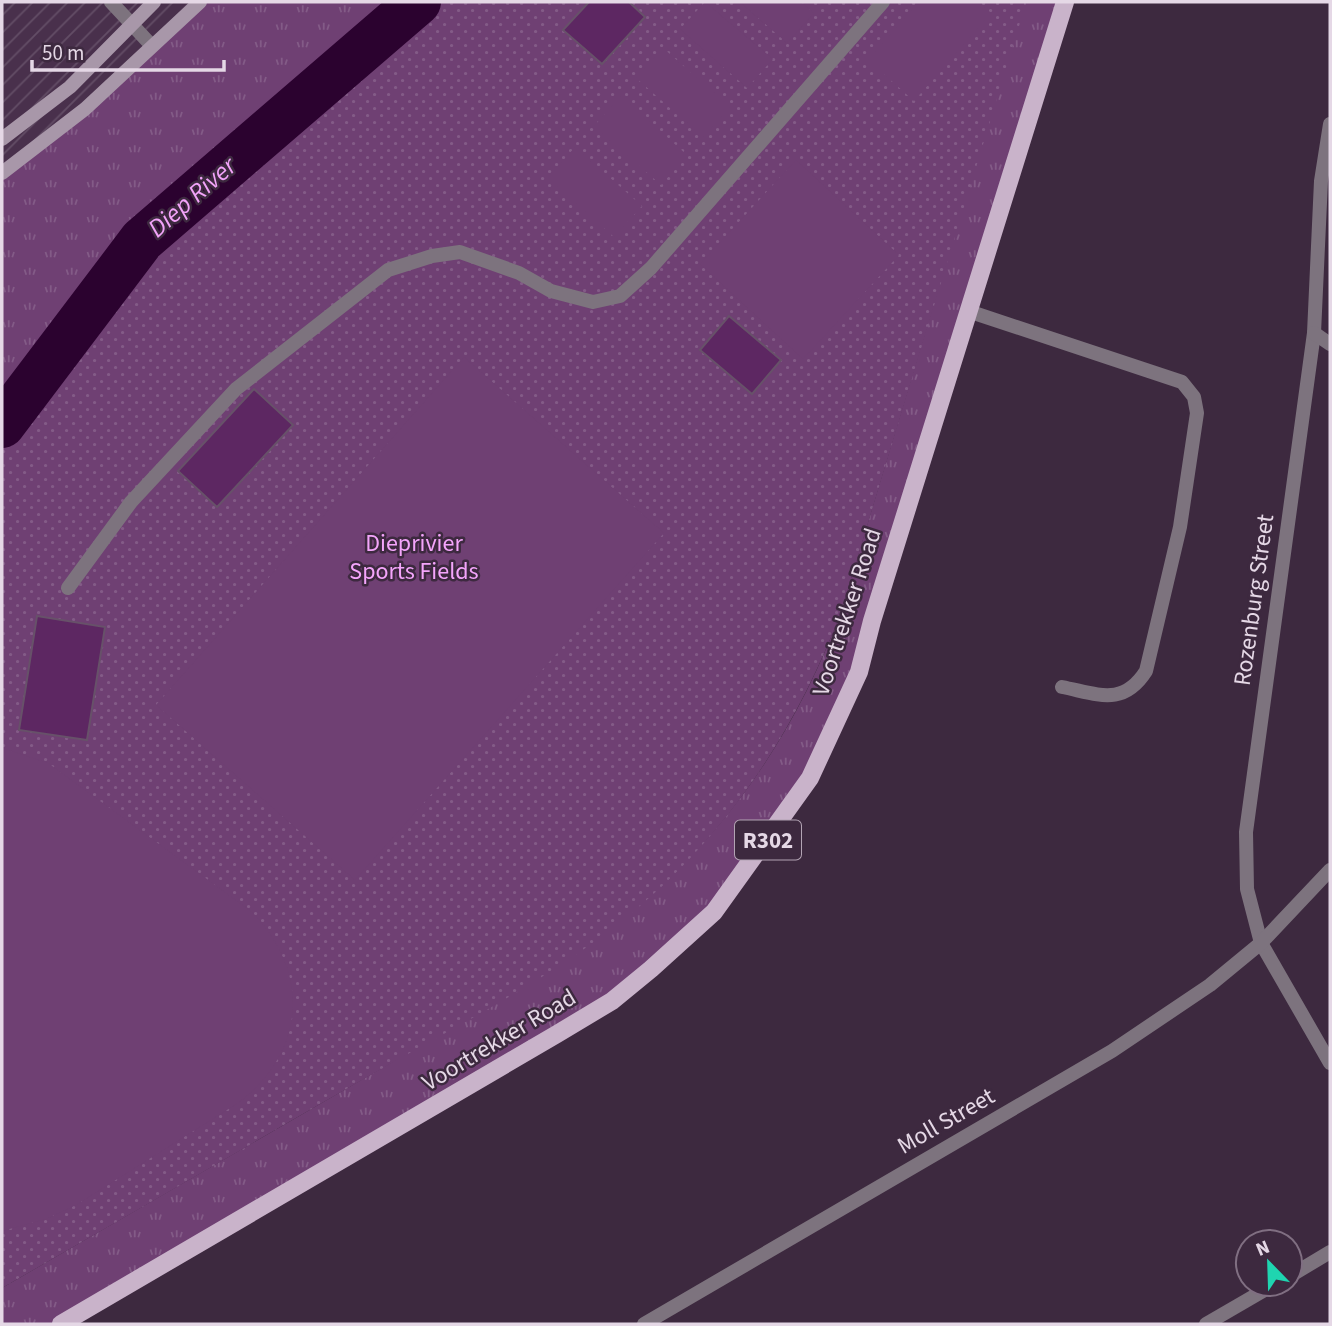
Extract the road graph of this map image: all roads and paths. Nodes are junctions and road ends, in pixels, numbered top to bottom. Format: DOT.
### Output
graph roads {
  1 [pos="111,2"];
  2 [pos="154,2"];
  3 [pos="200,2"];
  4 [pos="883,2"];
  5 [pos="1065,2"];
  6 [pos="131,23"];
  7 [pos="152,46"];
  8 [pos="1330,124"];
  9 [pos="2,139"];
  10 [pos="2,173"];
  11 [pos="1325,230"];
  12 [pos="968,311"];
  13 [pos="1314,333"];
  14 [pos="1330,344"];
  15 [pos="68,588"];
  16 [pos="1062,687"];
  17 [pos="1330,870"];
  18 [pos="1261,943"];
  19 [pos="1330,1063"];
  20 [pos="1330,1252"];
  21 [pos="1304,1268"];
  22 [pos="1251,1298"];
  23 [pos="61,1324"];
  24 [pos="644,1324"];
  25 [pos="1206,1324"];
  1 -- 6 [label="street"];
  2 -- 6 [label="main road"];
  3 -- 7 [label="main road"];
  4 -- 15 [label="street"];
  5 -- 12 [label="main road, Voortrekker Road / R302"];
  6 -- 7 [label="street"];
  6 -- 9 [label="main road"];
  7 -- 10 [label="main road"];
  8 -- 11 [label="street, Rozenburg Street"];
  11 -- 13 [label="street, Rozenburg Street"];
  12 -- 16 [label="street"];
  12 -- 23 [label="main road, Voortrekker Road / R302"];
  13 -- 14 [label="street"];
  13 -- 18 [label="street, Rozenburg Street"];
  17 -- 18 [label="street, Moll Street"];
  18 -- 19 [label="street, Rozenburg Street"];
  18 -- 24 [label="street, Moll Street"];
  20 -- 21 [label="street"];
  22 -- 25 [label="street"];
}
